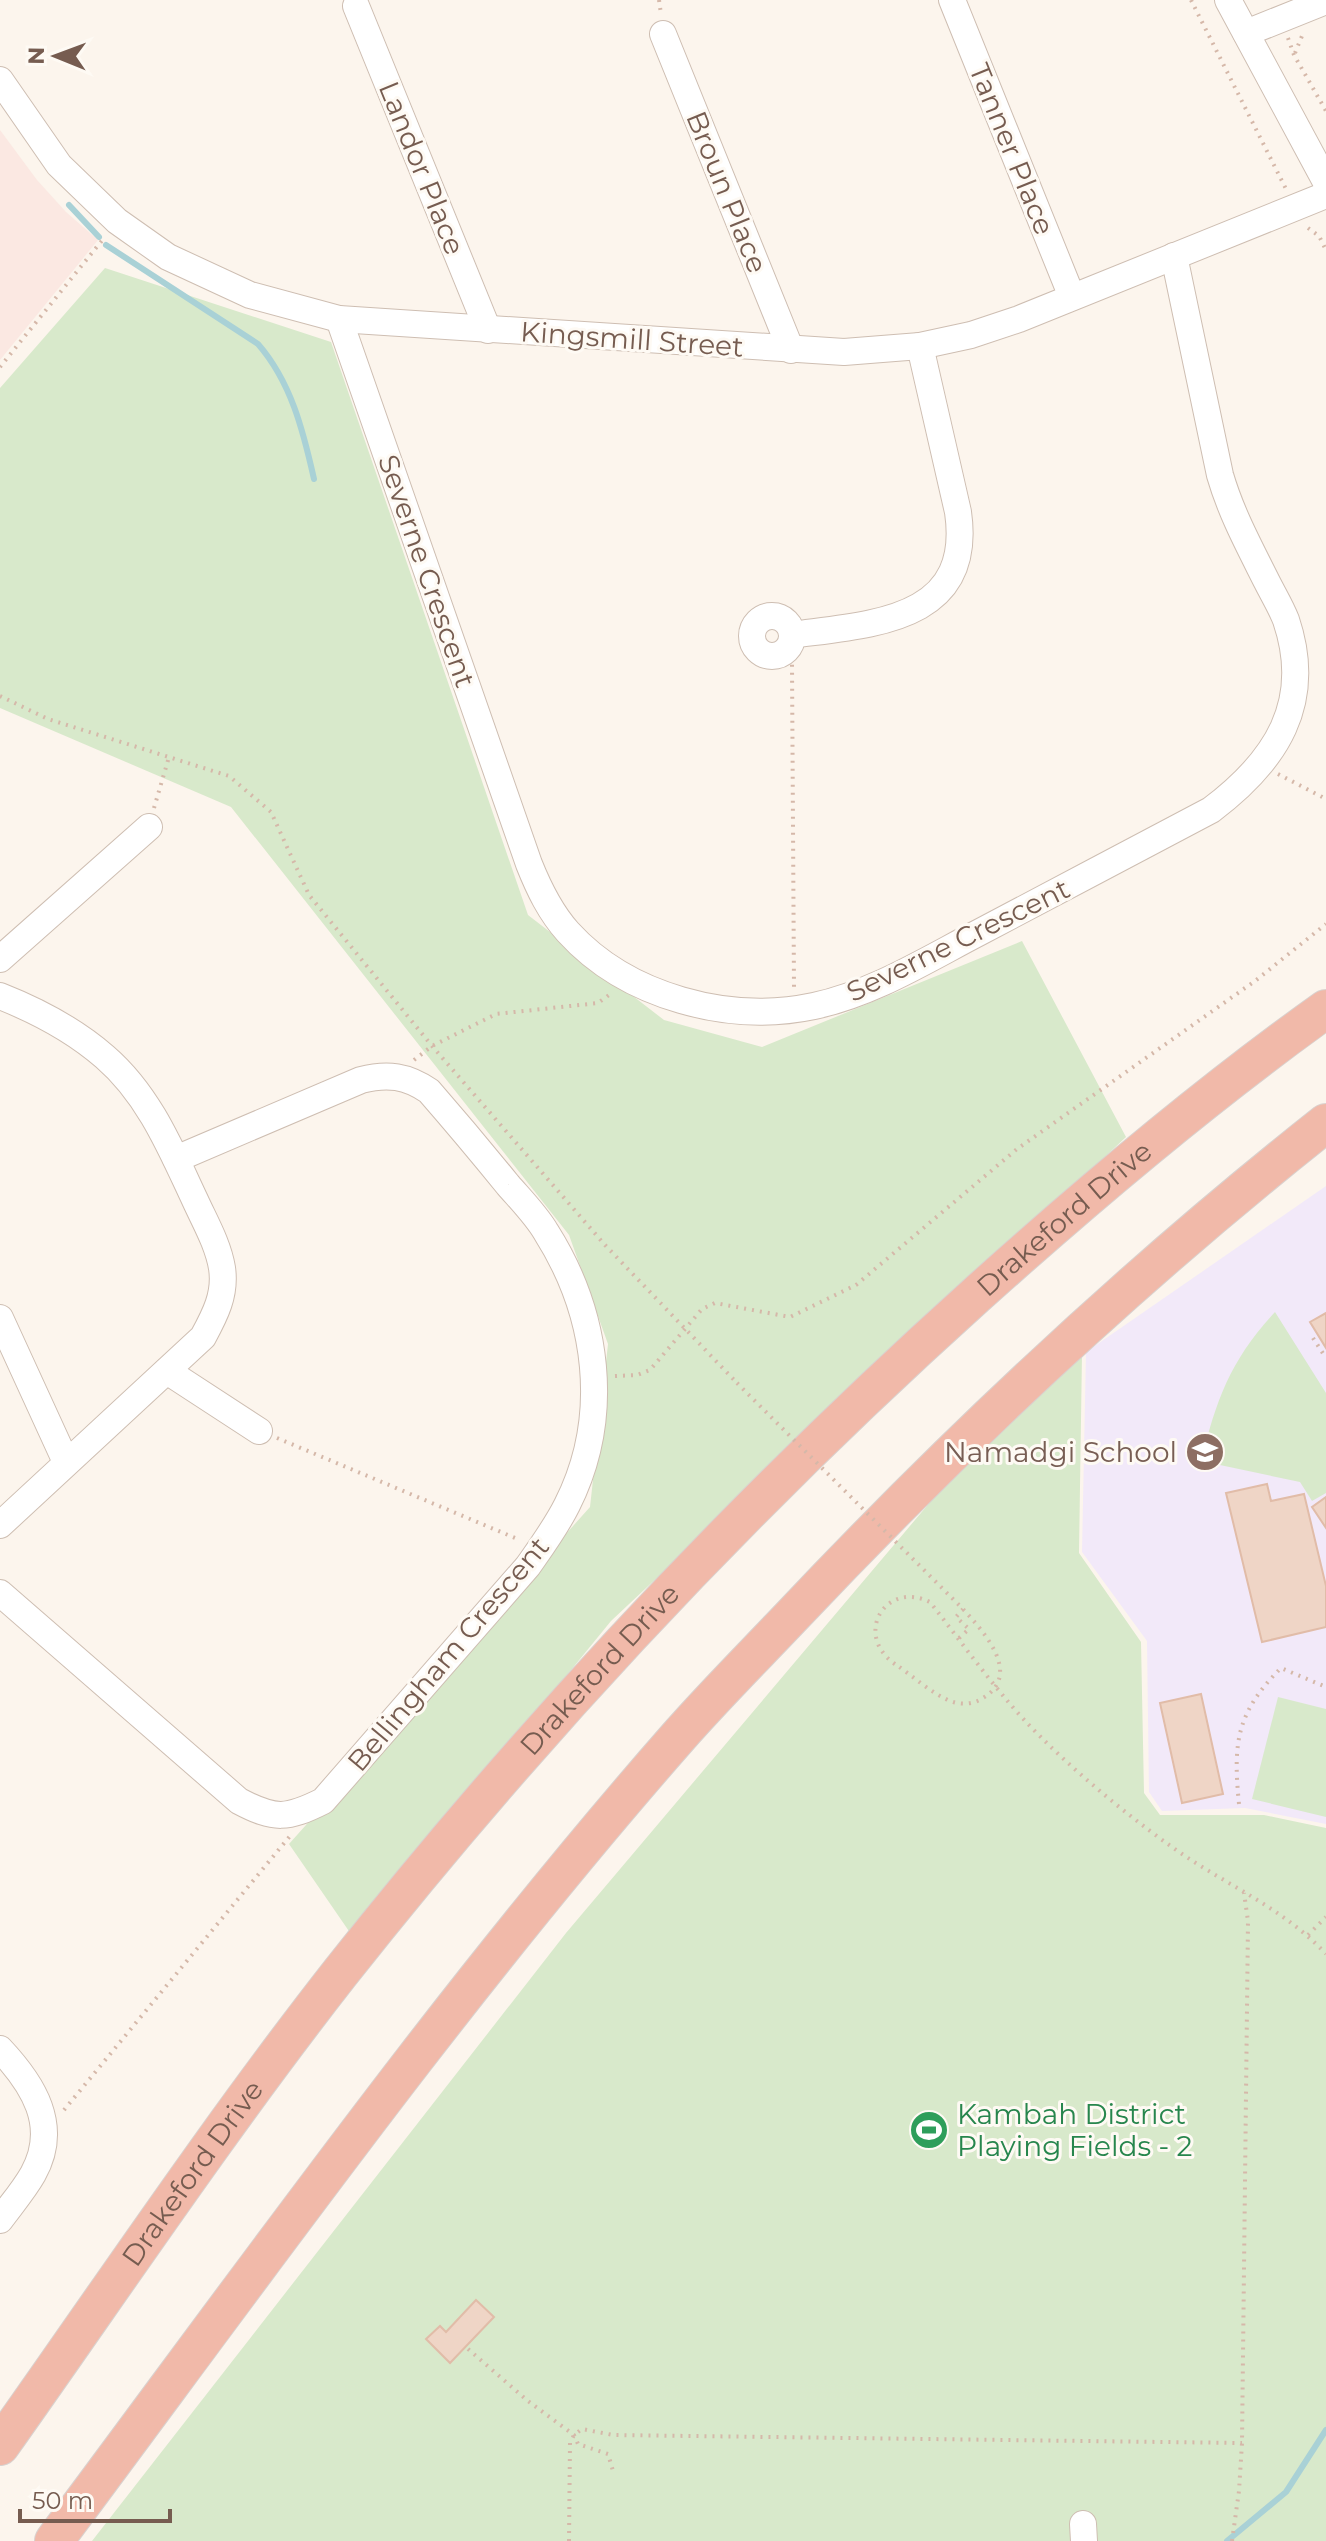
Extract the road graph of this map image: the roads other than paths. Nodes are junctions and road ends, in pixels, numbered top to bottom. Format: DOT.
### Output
graph roads {
  1 [pos="952,0"];
  2 [pos="1228,0"];
  3 [pos="1326,1"];
  4 [pos="356,6"];
  5 [pos="1246,33"];
  6 [pos="663,34"];
  7 [pos="0,80"];
  8 [pos="1326,182"];
  9 [pos="1326,195"];
  10 [pos="1174,256"];
  11 [pos="1072,297"];
  12 [pos="339,319"];
  13 [pos="488,330"];
  14 [pos="920,346"];
  15 [pos="791,350"];
  16 [pos="788,644"];
  17 [pos="149,827"];
  18 [pos="0,959"];
  19 [pos="0,996"];
  20 [pos="1326,1009"];
  21 [pos="1326,1123"];
  22 [pos="176,1159"];
  23 [pos="0,1318"];
  24 [pos="167,1371"];
  25 [pos="259,1431"];
  26 [pos="66,1462"];
  27 [pos="0,1525"];
  28 [pos="0,1593"];
  29 [pos="0,2049"];
  30 [pos="0,2220"];
  31 [pos="0,2446"];
  32 [pos="54,2541"];
  1 -- 11 [label="street, Tanner Place"];
  2 -- 5 [label="street"];
  3 -- 5 [label="street"];
  4 -- 13 [label="street, Landor Place"];
  5 -- 8 [label="street"];
  6 -- 15 [label="street, Broun Place"];
  7 -- 12 [label="street, Kingsmill Street"];
  9 -- 10 [label="street, Kingsmill Street"];
  10 -- 11 [label="street, Kingsmill Street"];
  10 -- 12 [label="street, Severne Crescent"];
  11 -- 14 [label="street, Kingsmill Street"];
  12 -- 13 [label="street, Kingsmill Street"];
  13 -- 15 [label="street, Kingsmill Street"];
  14 -- 15 [label="street, Kingsmill Street"];
  14 -- 16 [label="street"];
  17 -- 18 [label="street"];
  19 -- 22 [label="street"];
  20 -- 31 [label="highway, Drakeford Drive"];
  21 -- 32 [label="highway"];
  22 -- 24 [label="street"];
  22 -- 28 [label="street, Bellingham Crescent"];
  23 -- 26 [label="street"];
  24 -- 25 [label="street"];
  24 -- 26 [label="street"];
  26 -- 27 [label="street"];
  29 -- 30 [label="street"];
}
